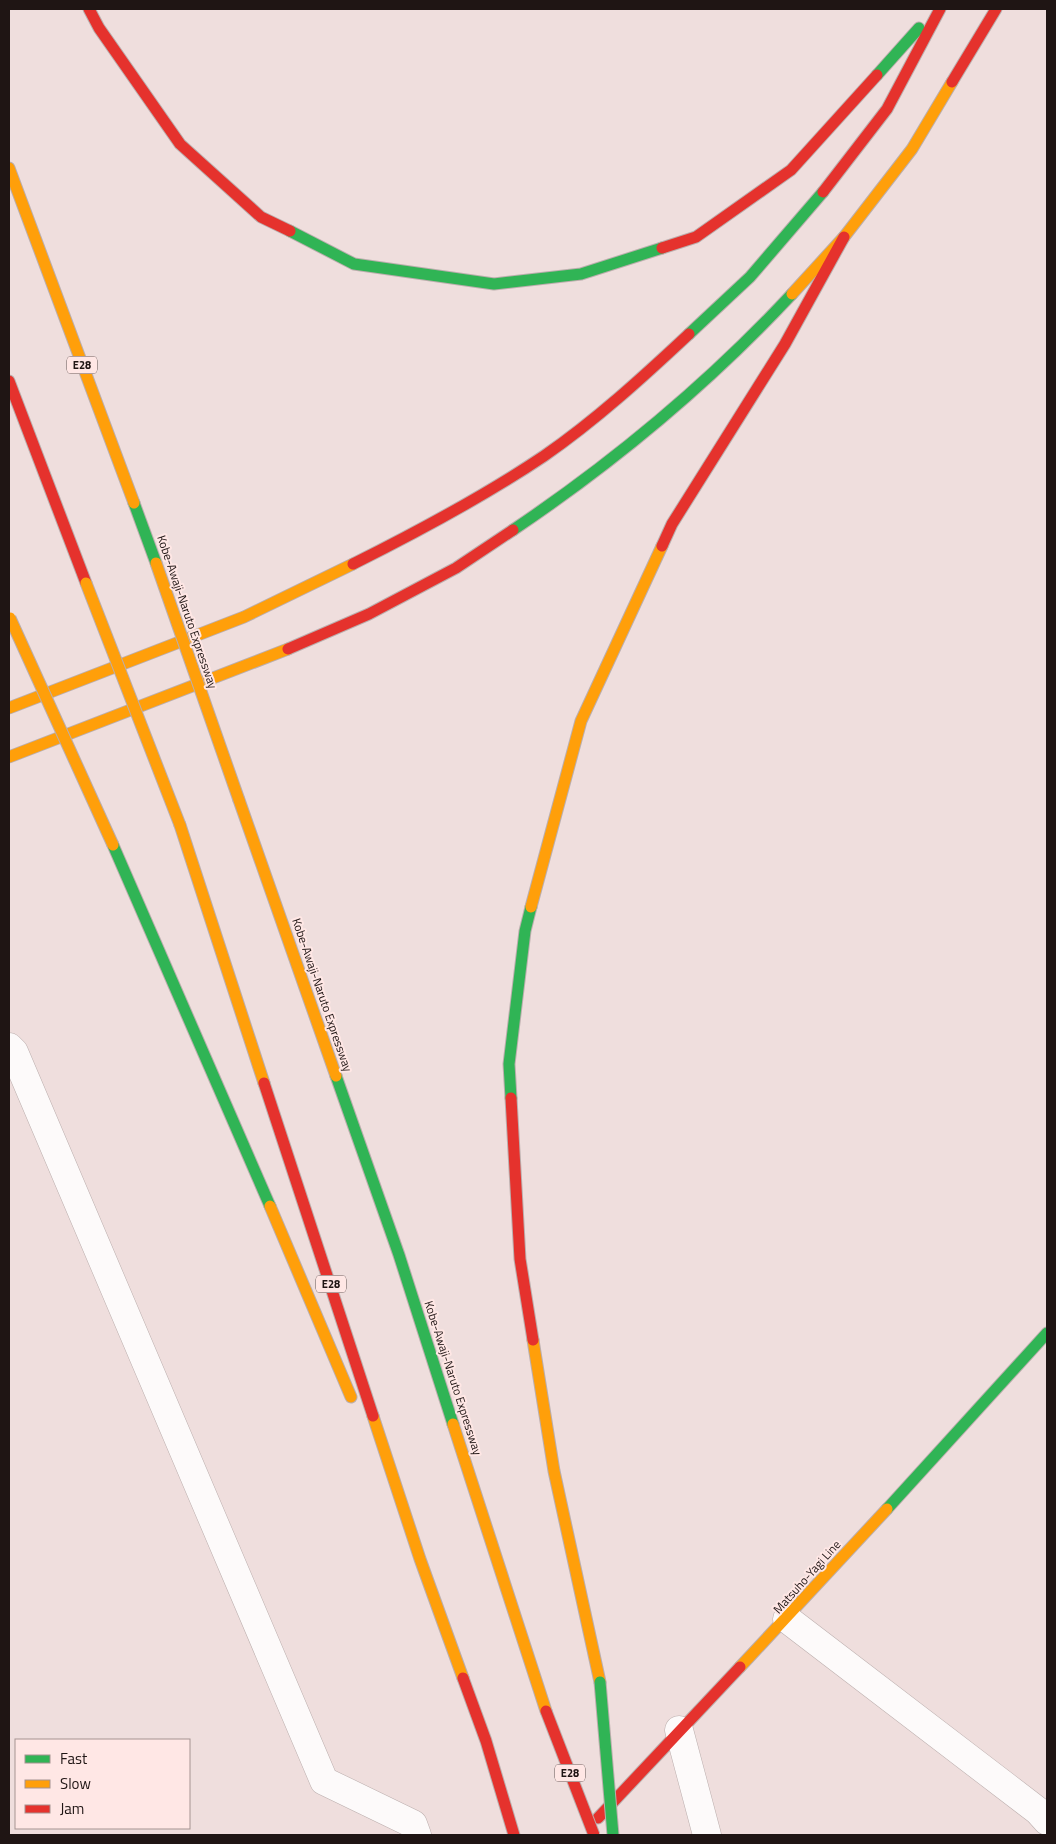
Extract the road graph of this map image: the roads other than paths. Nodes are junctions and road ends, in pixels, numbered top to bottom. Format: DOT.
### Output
graph roads {
  1 [pos="90,9"];
  2 [pos="938,9"];
  3 [pos="996,9"];
  4 [pos="9,168"];
  5 [pos="844,237"];
  6 [pos="9,381"];
  7 [pos="9,616"];
  8 [pos="9,708"];
  9 [pos="9,757"];
  10 [pos="9,1047"];
  11 [pos="1047,1333"];
  12 [pos="354,1404"];
  13 [pos="366,1431"];
  14 [pos="420,1559"];
  15 [pos="788,1619"];
  16 [pos="679,1730"];
  17 [pos="1047,1821"];
  18 [pos="417,1835"];
  19 [pos="514,1835"];
  20 [pos="582,1835"];
  21 [pos="594,1835"];
  22 [pos="614,1835"];
  23 [pos="707,1835"];
  1 -- 2 [label="main road"];
  2 -- 8 [label="main road"];
  3 -- 5 [label="main road"];
  4 -- 21 [label="main road, Kobe-Awaji-Naruto Expressway / E28, bridge"];
  5 -- 9 [label="main road"];
  5 -- 22 [label="main road, bridge"];
  6 -- 14 [label="main road, E28, bridge"];
  7 -- 12 [label="main road, bridge"];
  10 -- 18 [label="street"];
  11 -- 15 [label="main road, Matsuho-Yagi Line"];
  13 -- 14 [label="main road"];
  14 -- 19 [label="main road, E28"];
  15 -- 16 [label="main road, Matsuho-Yagi Line"];
  15 -- 17 [label="street"];
  16 -- 20 [label="main road, Matsuho-Yagi Line"];
  16 -- 23 [label="street"];
}
